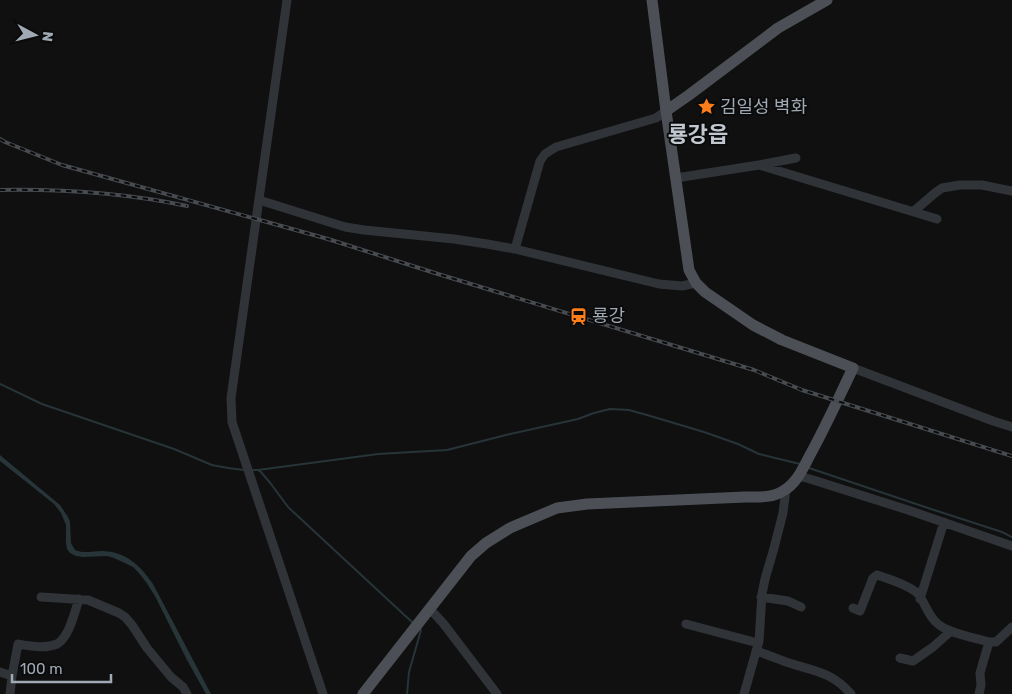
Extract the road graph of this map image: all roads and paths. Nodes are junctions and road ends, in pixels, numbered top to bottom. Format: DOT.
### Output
graph roads {
  1 [pos="287,0"];
  2 [pos="652,0"];
  3 [pos="827,0"];
  4 [pos="666,111"];
  5 [pos="796,158"];
  6 [pos="758,166"];
  7 [pos="676,178"];
  8 [pos="1012,191"];
  9 [pos="259,200"];
  10 [pos="914,212"];
  11 [pos="937,219"];
  12 [pos="515,250"];
  13 [pos="696,283"];
  14 [pos="853,368"];
  15 [pos="1012,427"];
  16 [pos="802,469"];
  17 [pos="786,489"];
  18 [pos="944,522"];
  19 [pos="1012,546"];
  20 [pos="40,597"];
  21 [pos="761,597"];
  22 [pos="79,599"];
  23 [pos="920,599"];
  24 [pos="801,607"];
  25 [pos="854,608"];
  26 [pos="430,609"];
  27 [pos="686,624"];
  28 [pos="1012,627"];
  29 [pos="951,631"];
  30 [pos="989,642"];
  31 [pos="757,647"];
  32 [pos="900,658"];
  33 [pos="0,672"];
  34 [pos="12,676"];
  35 [pos="10,694"];
  36 [pos="187,694"];
  37 [pos="323,694"];
  38 [pos="363,694"];
  39 [pos="497,694"];
  40 [pos="744,694"];
  41 [pos="851,694"];
  42 [pos="979,694"];
  1 -- 9 [label="street"];
  2 -- 4 [label="main road"];
  3 -- 4 [label="main road"];
  4 -- 7 [label="main road"];
  4 -- 12 [label="street"];
  5 -- 6 [label="street"];
  6 -- 7 [label="street"];
  6 -- 10 [label="street"];
  7 -- 13 [label="main road"];
  8 -- 10 [label="street"];
  9 -- 12 [label="street"];
  9 -- 37 [label="street"];
  10 -- 11 [label="street"];
  12 -- 13 [label="street"];
  13 -- 14 [label="main road"];
  14 -- 15 [label="street"];
  14 -- 16 [label="main road"];
  16 -- 17 [label="main road"];
  16 -- 18 [label="street"];
  17 -- 21 [label="street"];
  17 -- 26 [label="main road"];
  18 -- 19 [label="street"];
  18 -- 23 [label="street"];
  20 -- 22 [label="street"];
  21 -- 24 [label="street"];
  21 -- 31 [label="street"];
  22 -- 34 [label="street"];
  22 -- 36 [label="street"];
  23 -- 25 [label="street"];
  23 -- 29 [label="street"];
  26 -- 38 [label="main road"];
  26 -- 39 [label="street"];
  27 -- 31 [label="street"];
  28 -- 30 [label="street"];
  29 -- 30 [label="street"];
  29 -- 32 [label="street"];
  30 -- 42 [label="street"];
  31 -- 40 [label="street"];
  31 -- 41 [label="street"];
  33 -- 34 [label="street"];
  34 -- 35 [label="street"];
}
